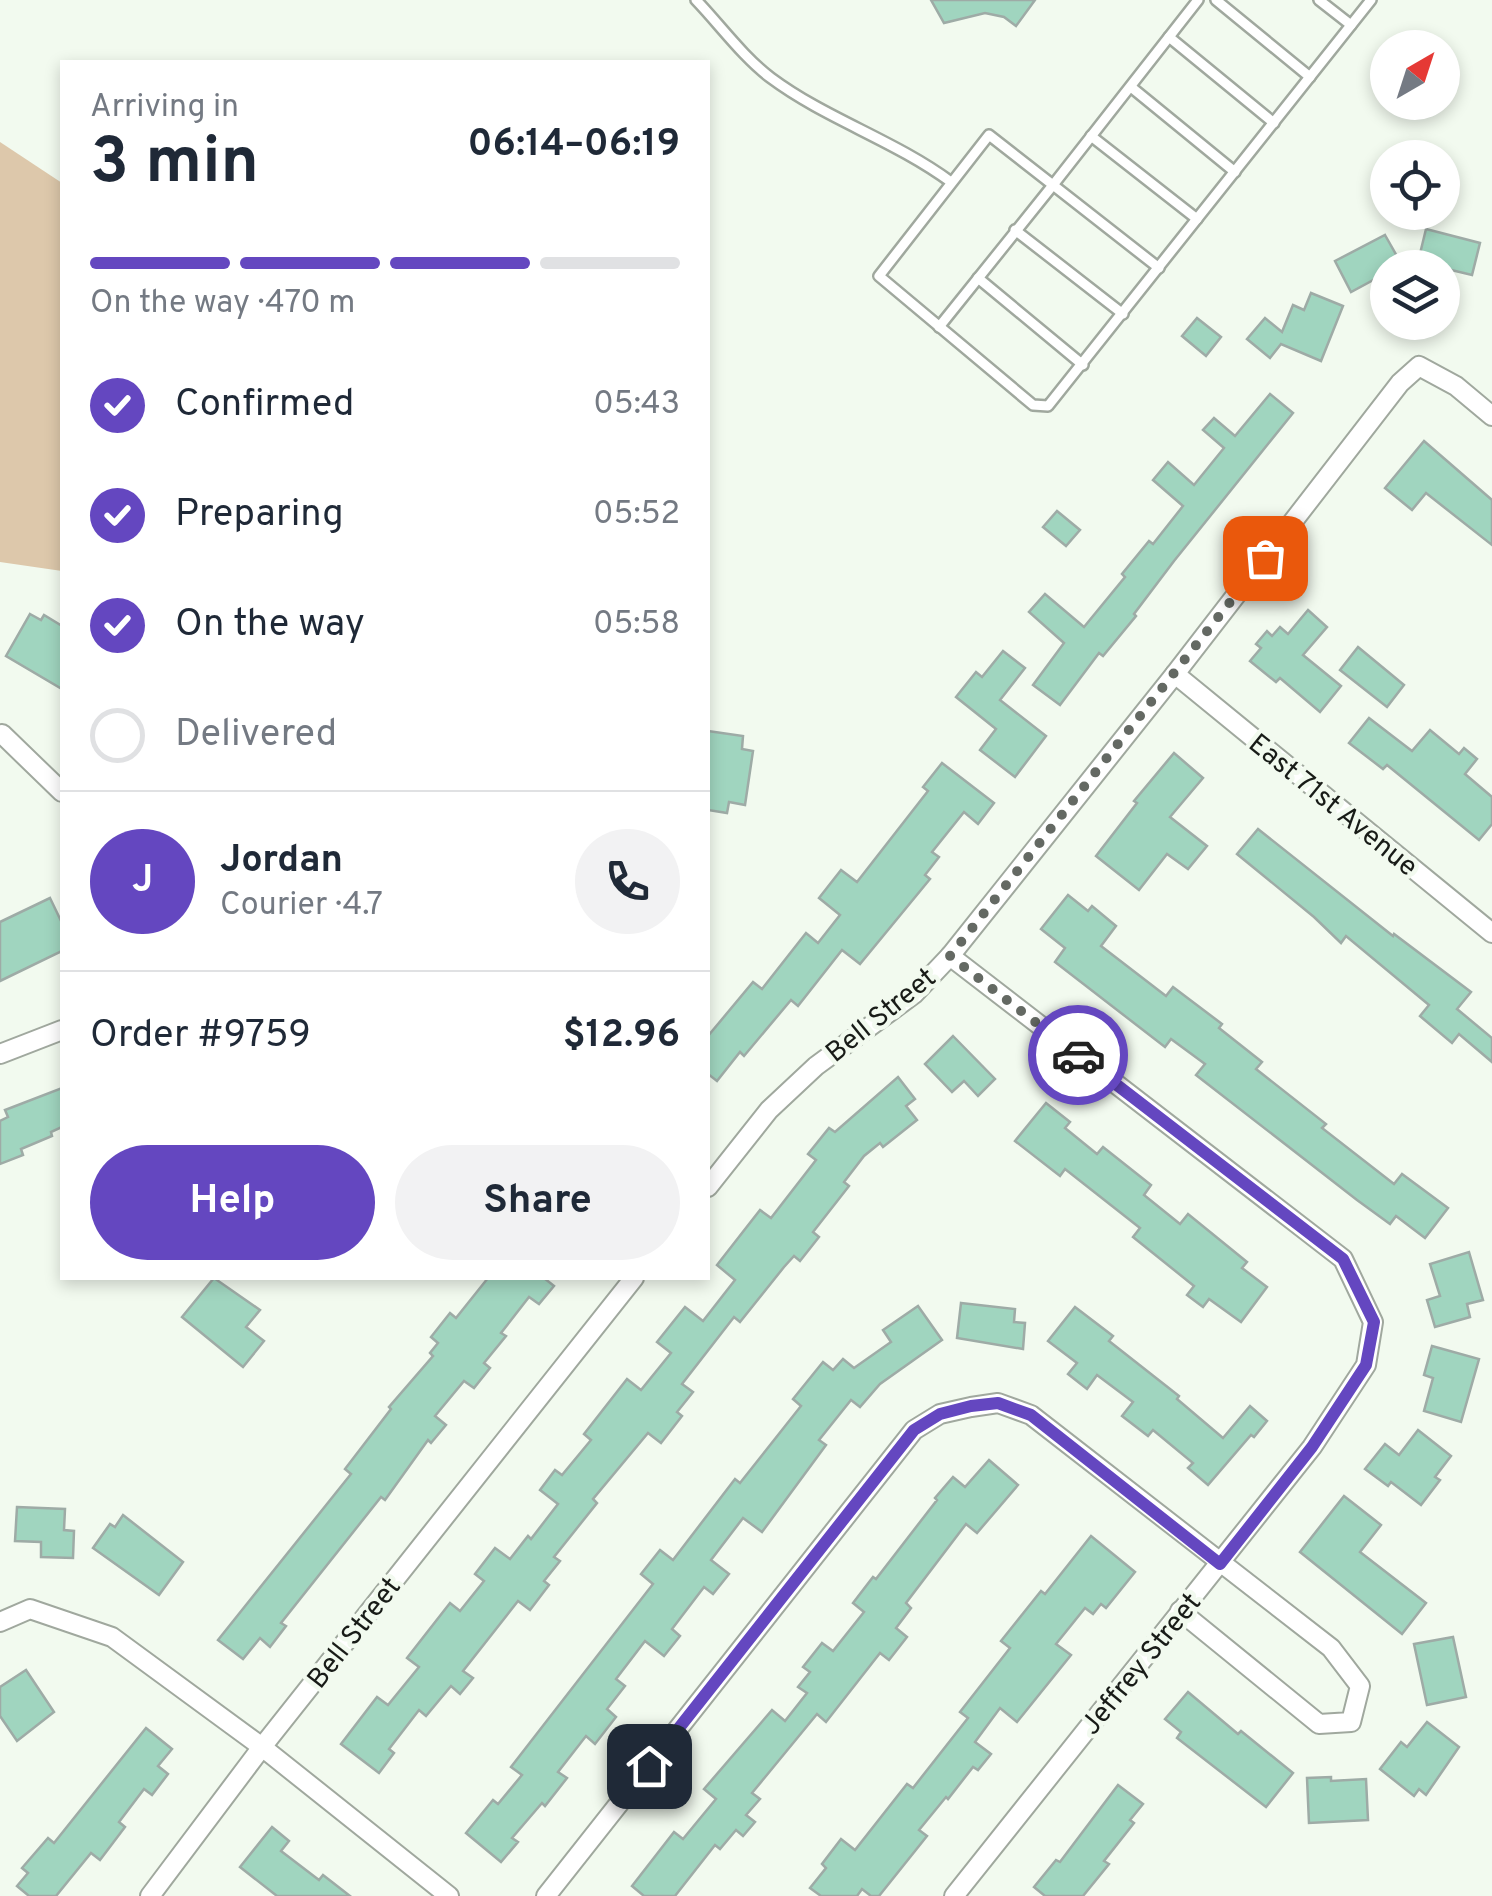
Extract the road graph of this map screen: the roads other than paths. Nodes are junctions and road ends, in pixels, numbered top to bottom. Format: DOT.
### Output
graph roads {
  1 [pos="696,0"];
  2 [pos="1198,0"];
  3 [pos="1216,0"];
  4 [pos="1319,0"];
  5 [pos="1371,0"];
  6 [pos="1352,26"];
  7 [pos="1169,38"];
  8 [pos="1310,77"];
  9 [pos="1131,87"];
  10 [pos="1274,123"];
  11 [pos="1091,136"];
  12 [pos="1235,172"];
  13 [pos="951,182"];
  14 [pos="1053,185"];
  15 [pos="1197,220"];
  16 [pos="1015,230"];
  17 [pos="1159,268"];
  18 [pos="978,278"];
  19 [pos="1123,314"];
  20 [pos="939,327"];
  21 [pos="1082,365"];
  22 [pos="1492,416"];
  23 [pos="1175,674"];
  24 [pos="2,734"];
  25 [pos="60,790"];
  26 [pos="1492,934"];
  27 [pos="950,956"];
  28 [pos="60,1031"];
  29 [pos="0,1054"];
  30 [pos="710,1184"];
  31 [pos="632,1280"];
  32 [pos="1220,1564"];
  33 [pos="1180,1611"];
  34 [pos="0,1622"];
  35 [pos="262,1747"];
  36 [pos="150,1896"];
  37 [pos="449,1896"];
  38 [pos="546,1896"];
  39 [pos="954,1896"];
  1 -- 13 [label="lane"];
  2 -- 7 [label="lane"];
  3 -- 8 [label="lane"];
  4 -- 6 [label="lane"];
  5 -- 6 [label="lane"];
  6 -- 8 [label="lane"];
  7 -- 9 [label="lane"];
  7 -- 10 [label="lane"];
  8 -- 10 [label="lane"];
  9 -- 11 [label="lane"];
  9 -- 12 [label="lane"];
  10 -- 12 [label="lane"];
  11 -- 14 [label="lane"];
  11 -- 15 [label="lane"];
  12 -- 15 [label="lane"];
  13 -- 14 [label="lane"];
  13 -- 20 [label="lane"];
  14 -- 16 [label="lane"];
  14 -- 17 [label="lane"];
  15 -- 17 [label="lane"];
  16 -- 18 [label="lane"];
  16 -- 19 [label="lane"];
  17 -- 19 [label="lane"];
  18 -- 20 [label="lane"];
  18 -- 21 [label="lane"];
  19 -- 21 [label="lane"];
  20 -- 21 [label="lane"];
  22 -- 23 [label="street, Bell Street"];
  23 -- 26 [label="street, East 71st Avenue"];
  23 -- 27 [label="street, Bell Street"];
  24 -- 25 [label="street"];
  27 -- 30 [label="street, Bell Street"];
  27 -- 32 [label="street, Jeffrey Street"];
  28 -- 29 [label="street"];
  31 -- 35 [label="street, Bell Street"];
  32 -- 33 [label="street, Jeffrey Street"];
  32 -- 33 [label="street"];
  32 -- 38 [label="street"];
  33 -- 39 [label="street, Jeffrey Street"];
  34 -- 35 [label="street"];
  35 -- 36 [label="street, Bell Street"];
  35 -- 37 [label="street"];
}
